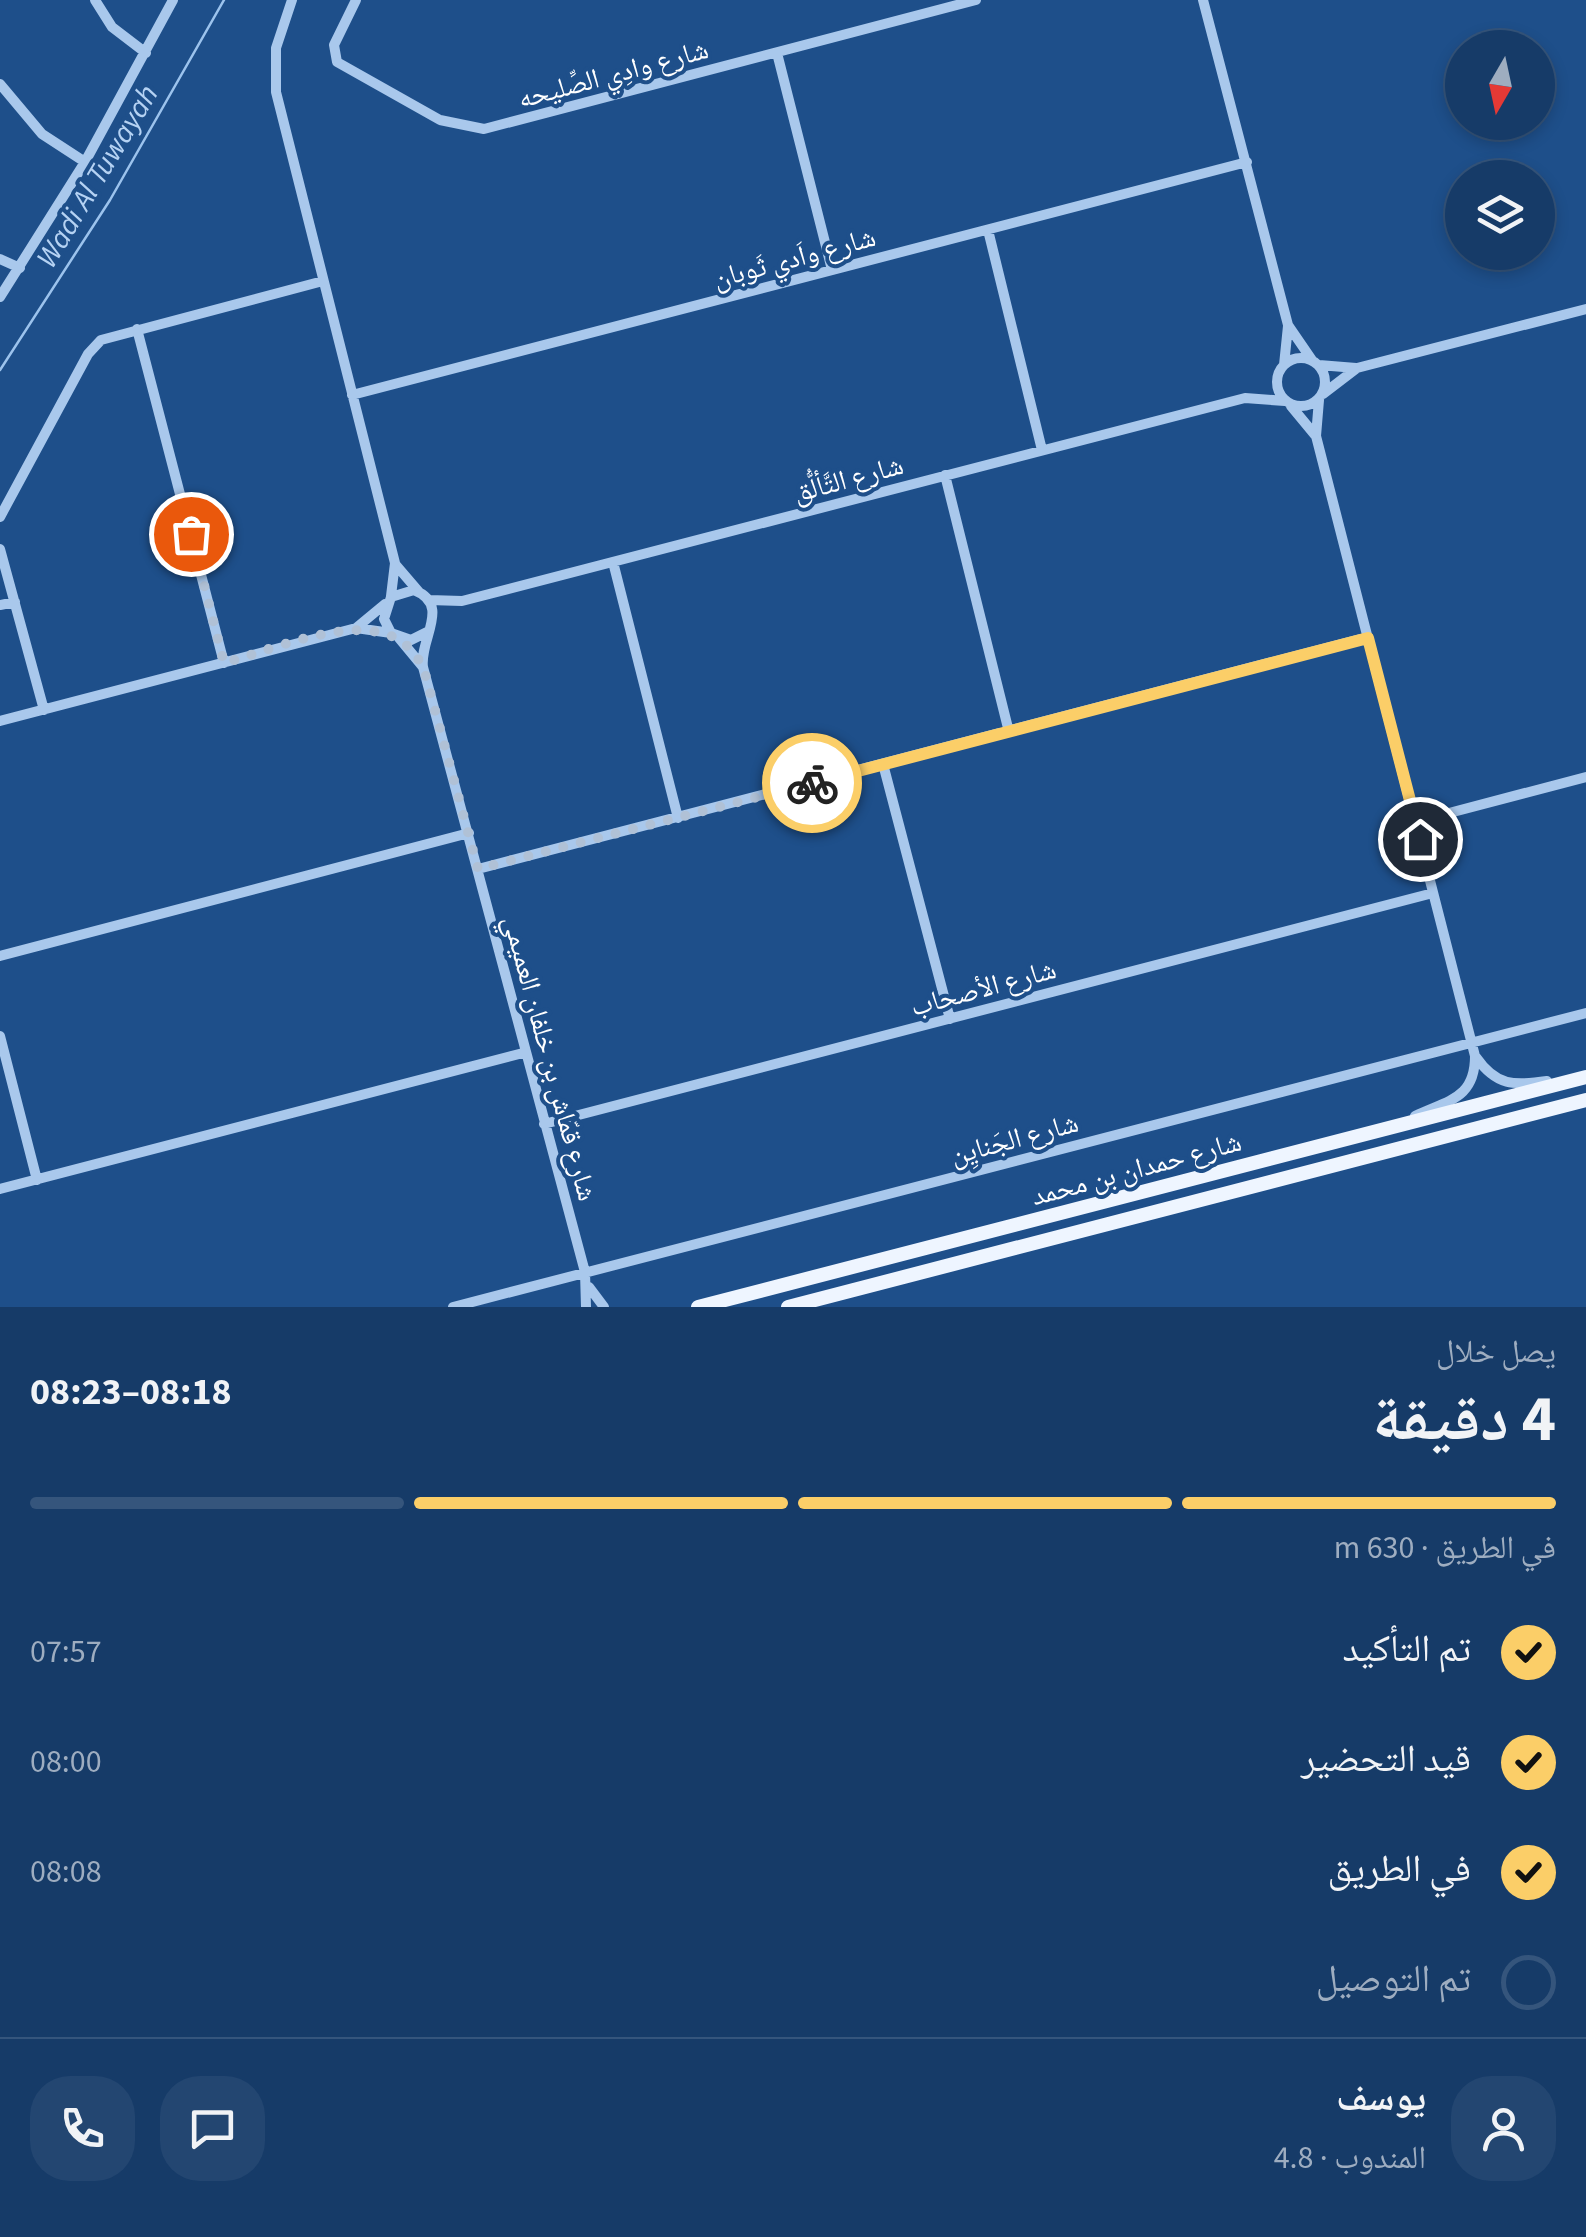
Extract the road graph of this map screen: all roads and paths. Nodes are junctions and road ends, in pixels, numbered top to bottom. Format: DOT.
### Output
graph roads {
  1 [pos="95,0"];
  2 [pos="173,0"];
  3 [pos="292,0"];
  4 [pos="356,0"];
  5 [pos="924,0"];
  6 [pos="976,0"];
  7 [pos="1203,0"];
  8 [pos="927,13"];
  9 [pos="777,52"];
  10 [pos="146,53"];
  11 [pos="0,84"];
  12 [pos="84,162"];
  13 [pos="1247,162"];
  14 [pos="988,230"];
  15 [pos="0,259"];
  16 [pos="20,268"];
  17 [pos="832,270"];
  18 [pos="323,281"];
  19 [pos="0,296"];
  20 [pos="1586,309"];
  21 [pos="1288,325"];
  22 [pos="137,329"];
  23 [pos="1315,362"];
  24 [pos="1358,368"];
  25 [pos="1281,370"];
  26 [pos="352,395"];
  27 [pos="1321,397"];
  28 [pos="1245,398"];
  29 [pos="1288,402"];
  30 [pos="1316,436"];
  31 [pos="1042,450"];
  32 [pos="945,476"];
  33 [pos="0,517"];
  34 [pos="0,549"];
  35 [pos="613,562"];
  36 [pos="394,563"];
  37 [pos="424,596"];
  38 [pos="388,600"];
  39 [pos="462,601"];
  40 [pos="14,602"];
  41 [pos="0,605"];
  42 [pos="356,628"];
  43 [pos="430,628"];
  44 [pos="395,635"];
  45 [pos="1368,638"];
  46 [pos="224,663"];
  47 [pos="423,668"];
  48 [pos="44,710"];
  49 [pos="0,722"];
  50 [pos="1009,732"];
  51 [pos="884,764"];
  52 [pos="1586,778"];
  53 [pos="678,818"];
  54 [pos="1415,822"];
  55 [pos="469,834"];
  56 [pos="478,869"];
  57 [pos="1433,893"];
  58 [pos="0,956"];
  59 [pos="1586,1013"];
  60 [pos="950,1018"];
  61 [pos="0,1036"];
  62 [pos="1472,1043"];
  63 [pos="523,1054"];
  64 [pos="1475,1056"];
  65 [pos="1584,1077"];
  66 [pos="1586,1100"];
  67 [pos="544,1124"];
  68 [pos="1402,1125"];
  69 [pos="37,1180"];
  70 [pos="0,1189"];
  71 [pos="586,1272"];
  72 [pos="588,1286"];
  73 [pos="453,1307"];
  74 [pos="586,1307"];
  75 [pos="604,1307"];
  76 [pos="698,1307"];
  77 [pos="788,1307"];
  1 -- 10 [label="street"];
  2 -- 10 [label="street"];
  3 -- 18 [label="street"];
  4 -- 9 [label="street, شارع وادِي الصِّليحه"];
  5 -- 8 [label="street"];
  6 -- 8 [label="street, شارع وادِي الصِّليحه"];
  7 -- 13 [label="street"];
  8 -- 9 [label="street, شارع وادِي الصِّليحه"];
  9 -- 17 [label="street"];
  10 -- 12 [label="street"];
  11 -- 12 [label="street"];
  12 -- 16 [label="street"];
  13 -- 14 [label="street, شارع واَدي ثَوبان"];
  13 -- 21 [label="street"];
  14 -- 17 [label="street, شارع واَدي ثَوبان"];
  14 -- 31 [label="street"];
  15 -- 16 [label="street"];
  16 -- 19 [label="street"];
  17 -- 26 [label="street, شارع واَدي ثَوبان"];
  18 -- 22 [label="street"];
  18 -- 26 [label="street"];
  20 -- 24 [label="street"];
  21 -- 23 [label="street"];
  21 -- 25 [label="street"];
  22 -- 33 [label="street"];
  22 -- 46 [label="street"];
  23 -- 24 [label="street"];
  23 -- 25 [label="street"];
  23 -- 27 [label="street"];
  24 -- 27 [label="street"];
  25 -- 28 [label="street, شارع التَّألُّق"];
  25 -- 29 [label="street"];
  26 -- 36 [label="street"];
  27 -- 29 [label="street"];
  27 -- 30 [label="street"];
  28 -- 29 [label="street, شارع التَّألُّق"];
  28 -- 31 [label="street, شارع التَّألُّق"];
  29 -- 30 [label="street"];
  30 -- 45 [label="street"];
  31 -- 32 [label="street, شارع التَّألُّق"];
  32 -- 35 [label="street, شارع التَّألُّق"];
  32 -- 50 [label="street"];
  34 -- 40 [label="street"];
  35 -- 39 [label="street, شارع التَّألُّق"];
  35 -- 53 [label="street"];
  36 -- 37 [label="street"];
  36 -- 38 [label="street"];
  37 -- 38 [label="street"];
  37 -- 39 [label="street, شارع التَّألُّق"];
  37 -- 43 [label="street"];
  38 -- 42 [label="street"];
  38 -- 44 [label="street"];
  39 -- 43 [label="street, شارع التَّألُّق"];
  40 -- 41 [label="street"];
  40 -- 48 [label="street"];
  42 -- 44 [label="street"];
  42 -- 46 [label="street"];
  43 -- 44 [label="street"];
  43 -- 47 [label="street, شارع قمّاش بن خلفان العميمي"];
  44 -- 47 [label="street, شارع قمّاش بن خلفان العميمي"];
  45 -- 50 [label="street"];
  45 -- 54 [label="street"];
  46 -- 48 [label="street"];
  47 -- 55 [label="street, شارع قمّاش بن خلفان العميمي"];
  48 -- 49 [label="street"];
  50 -- 51 [label="street"];
  51 -- 53 [label="street"];
  51 -- 60 [label="street"];
  52 -- 54 [label="street"];
  53 -- 56 [label="street"];
  54 -- 57 [label="street"];
  55 -- 56 [label="street, شارع قمّاش بن خلفان العميمي"];
  55 -- 58 [label="street"];
  56 -- 63 [label="street, شارع قمّاش بن خلفان العميمي"];
  57 -- 60 [label="street, شارع الأصحاب"];
  57 -- 62 [label="street"];
  59 -- 62 [label="street, شارع الجَنايِن"];
  60 -- 67 [label="street, شارع الأصحاب"];
  61 -- 69 [label="street"];
  62 -- 64 [label="street"];
  62 -- 71 [label="street, شارع الجَنايِن"];
  63 -- 67 [label="street, شارع قمّاش بن خلفان العميمي"];
  63 -- 69 [label="street"];
  64 -- 65 [label="street"];
  64 -- 68 [label="street"];
  65 -- 68 [label="main road, شارع حمدان بن محمد"];
  66 -- 77 [label="main road, شارع حمدان بن محمد"];
  67 -- 71 [label="street, شارع قمّاش بن خلفان العميمي"];
  68 -- 76 [label="main road, شارع حمدان بن محمد"];
  69 -- 70 [label="street"];
  71 -- 72 [label="street, شارع قمّاش بن خلفان العميمي"];
  71 -- 73 [label="street, شارع الجَنايِن"];
  72 -- 74 [label="street, شارع قمّاش بن خلفان العميمي"];
  72 -- 75 [label="street, شارع قمّاش بن خلفان العميمي"];
}
